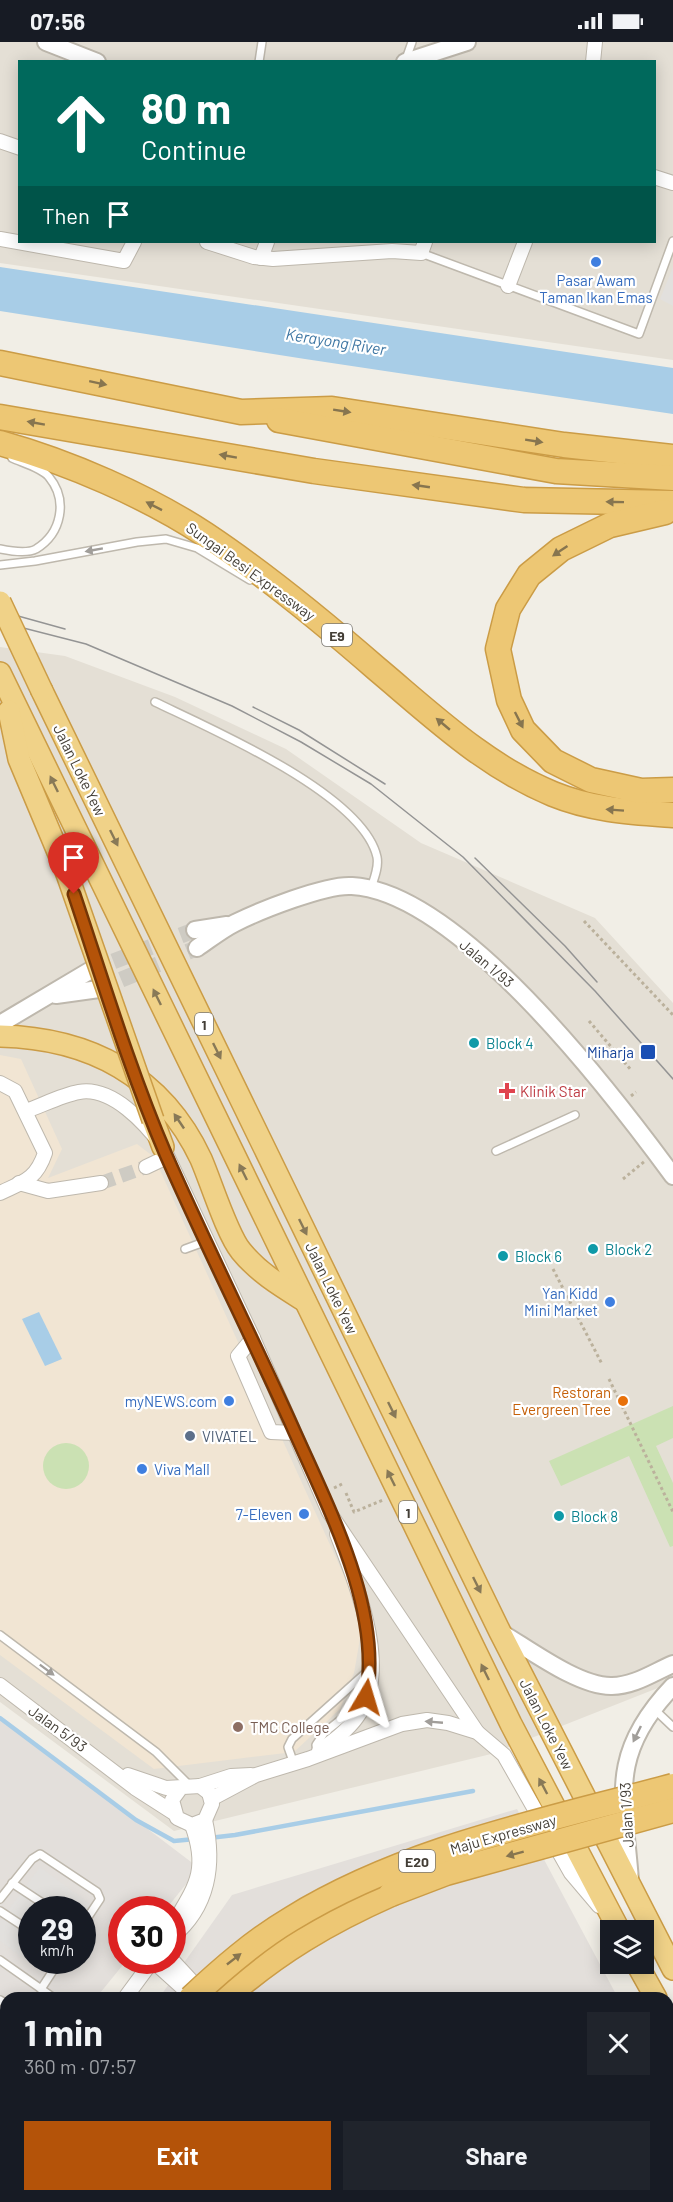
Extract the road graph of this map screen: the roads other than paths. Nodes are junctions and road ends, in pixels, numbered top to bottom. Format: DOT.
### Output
graph roads {
  1 [pos="47,42"];
  2 [pos="262,42"];
  3 [pos="412,42"];
  4 [pos="467,42"];
  5 [pos="595,42"];
  6 [pos="68,46"];
  7 [pos="93,60"];
  8 [pos="259,60"];
  9 [pos="406,60"];
  10 [pos="411,60"];
  11 [pos="593,60"];
  12 [pos="0,141"];
  13 [pos="18,147"];
  14 [pos="656,178"];
  15 [pos="673,183"];
  16 [pos="0,239"];
  17 [pos="673,241"];
  18 [pos="18,242"];
  19 [pos="133,243"];
  20 [pos="210,243"];
  21 [pos="267,243"];
  22 [pos="525,243"];
  23 [pos="36,244"];
  24 [pos="423,247"];
  25 [pos="342,248"];
  26 [pos="261,258"];
  27 [pos="508,286"];
  28 [pos="0,363"];
  29 [pos="241,412"];
  30 [pos="0,417"];
  31 [pos="0,443"];
  32 [pos="0,453"];
  33 [pos="673,457"];
  34 [pos="673,478"];
  35 [pos="673,503"];
  36 [pos="673,510"];
  37 [pos="0,549"];
  38 [pos="0,565"];
  39 [pos="253,582"];
  40 [pos="272,594"];
  41 [pos="0,602"];
  42 [pos="319,620"];
  43 [pos="1,675"];
  44 [pos="155,702"];
  45 [pos="673,790"];
  46 [pos="673,814"];
  47 [pos="371,888"];
  48 [pos="234,924"];
  49 [pos="195,930"];
  50 [pos="196,948"];
  51 [pos="91,970"];
  52 [pos="99,988"];
  53 [pos="50,996"];
  54 [pos="0,1024"];
  55 [pos="0,1036"];
  56 [pos="0,1083"];
  57 [pos="26,1112"];
  58 [pos="575,1115"];
  59 [pos="496,1151"];
  60 [pos="165,1152"];
  61 [pos="146,1167"];
  62 [pos="673,1176"];
  63 [pos="101,1183"];
  64 [pos="19,1184"];
  65 [pos="0,1192"];
  66 [pos="207,1241"];
  67 [pos="186,1249"];
  68 [pos="305,1300"];
  69 [pos="253,1338"];
  70 [pos="294,1433"];
  71 [pos="329,1512"];
  72 [pos="500,1632"];
  73 [pos="0,1635"];
  74 [pos="673,1664"];
  75 [pos="370,1669"];
  76 [pos="0,1685"];
  77 [pos="673,1686"];
  78 [pos="653,1707"];
  79 [pos="673,1727"];
  80 [pos="477,1732"];
  81 [pos="313,1756"];
  82 [pos="294,1764"];
  83 [pos="115,1770"];
  84 [pos="256,1775"];
  85 [pos="673,1786"];
  86 [pos="190,1787"];
  87 [pos="211,1799"];
  88 [pos="673,1810"];
  89 [pos="174,1813"];
  90 [pos="200,1828"];
  91 [pos="12,1883"];
  92 [pos="631,1887"];
  93 [pos="32,1896"];
  94 [pos="0,1899"];
  95 [pos="96,1905"];
  96 [pos="0,1911"];
  97 [pos="186,1918"];
  98 [pos="611,1920"];
  99 [pos="614,1920"];
  100 [pos="18,1923"];
  101 [pos="0,1960"];
  102 [pos="673,1969"];
  103 [pos="51,1974"];
  104 [pos="143,1974"];
  105 [pos="167,1974"];
  106 [pos="185,1974"];
  107 [pos="643,1974"];
  108 [pos="41,1989"];
  109 [pos="45,1992"];
  110 [pos="129,1992"];
  111 [pos="186,1992"];
  112 [pos="198,1992"];
  113 [pos="199,1992"];
  114 [pos="233,1992"];
  115 [pos="653,1992"];
  1 -- 6 [label="street"];
  2 -- 8 [label="lane"];
  3 -- 9 [label="lane"];
  4 -- 10 [label="street"];
  5 -- 11 [label="street"];
  6 -- 7 [label="street"];
  12 -- 13 [label="street"];
  14 -- 15 [label="street"];
  16 -- 18 [label="street"];
  17 -- 27 [label="lane"];
  19 -- 23 [label="street"];
  20 -- 26 [label="street"];
  21 -- 26 [label="street"];
  22 -- 27 [label="street"];
  24 -- 25 [label="street"];
  24 -- 27 [label="lane"];
  25 -- 26 [label="street"];
  28 -- 29 [label="highway, one-way"];
  29 -- 33 [label="highway, one-way"];
  29 -- 34 [label="highway"];
  35 -- 30 [label="highway, one-way"];
  42 -- 31 [label="highway, Sungai Besi Expressway / E9, one-way"];
  32 -- 37 [label="lane"];
  36 -- 45 [label="highway, one-way"];
  39 -- 38 [label="lane, one-way"];
  40 -- 42 [label="lane"];
  41 -- 72 [label="highway, Jalan Loke Yew / 1, one-way, bridge"];
  46 -- 42 [label="highway, Sungai Besi Expressway / E9, one-way"];
  43 -- 60 [label="highway, bridge"];
  68 -- 43 [label="highway, Jalan Loke Yew / 1, one-way"];
  44 -- 47 [label="lane"];
  47 -- 48 [label="street, Jalan 1/93"];
  47 -- 62 [label="street, Jalan 1/93"];
  48 -- 49 [label="street"];
  48 -- 50 [label="street"];
  51 -- 53 [label="street"];
  52 -- 53 [label="street"];
  53 -- 54 [label="street"];
  68 -- 55 [label="highway, one-way"];
  56 -- 57 [label="street"];
  57 -- 60 [label="street"];
  57 -- 64 [label="street"];
  58 -- 59 [label="lane"];
  60 -- 61 [label="street"];
  60 -- 66 [label="street"];
  63 -- 64 [label="street"];
  64 -- 65 [label="street"];
  66 -- 67 [label="lane"];
  66 -- 69 [label="street"];
  99 -- 68 [label="highway, Jalan Loke Yew / 1, one-way"];
  69 -- 70 [label="street"];
  69 -- 70 [label="street"];
  70 -- 71 [label="street"];
  71 -- 75 [label="street, Jalan 5/93"];
  71 -- 80 [label="street"];
  72 -- 74 [label="street"];
  72 -- 92 [label="highway, Jalan Loke Yew / 1"];
  73 -- 86 [label="lane, one-way"];
  75 -- 81 [label="street, Jalan 5/93"];
  75 -- 82 [label="lane"];
  76 -- 83 [label="street, Jalan 5/93"];
  77 -- 78 [label="street, Jalan 1/93"];
  78 -- 79 [label="lane"];
  78 -- 92 [label="street, Jalan 1/93, one-way"];
  80 -- 81 [label="street, Jalan 5/93, one-way"];
  80 -- 98 [label="street, Jalan 5/93"];
  81 -- 82 [label="street, Jalan 5/93"];
  82 -- 84 [label="street, Jalan 5/93"];
  83 -- 86 [label="street, Jalan 5/93"];
  83 -- 89 [label="street, Jalan 5/93"];
  84 -- 86 [label="street, Jalan 5/93"];
  84 -- 87 [label="street, Jalan 5/93"];
  112 -- 85 [label="highway, Maju Expressway / E20, one-way, bridge"];
  86 -- 87 [label="street"];
  86 -- 89 [label="street"];
  87 -- 90 [label="street"];
  88 -- 114 [label="highway, Maju Expressway / E20, one-way, bridge"];
  89 -- 90 [label="street"];
  90 -- 97 [label="street"];
  91 -- 93 [label="lane"];
  91 -- 94 [label="lane"];
  91 -- 95 [label="lane"];
  92 -- 102 [label="highway, Jalan Loke Yew / 1"];
  96 -- 100 [label="lane"];
  101 -- 108 [label="lane"];
  103 -- 108 [label="lane"];
  104 -- 110 [label="street"];
  105 -- 111 [label="street"];
  106 -- 113 [label="street"];
  107 -- 115 [label="highway"];
  108 -- 109 [label="lane"];
}
